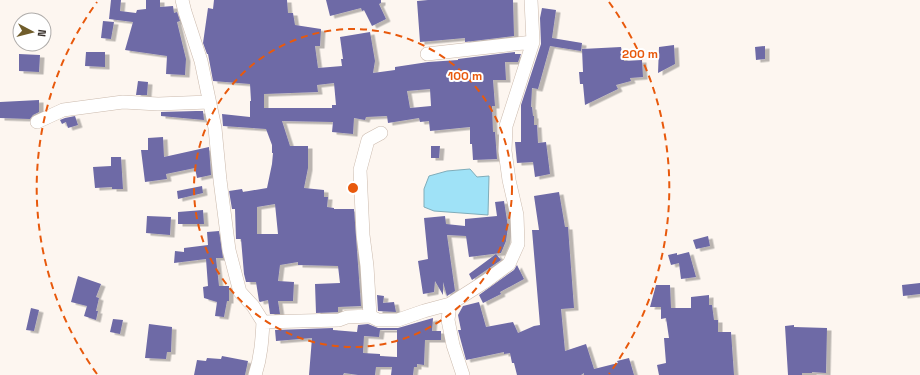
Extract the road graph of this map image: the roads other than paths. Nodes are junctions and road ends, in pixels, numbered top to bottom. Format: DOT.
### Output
graph roads {
  1 [pos="182,0"];
  2 [pos="531,0"];
  3 [pos="532,42"];
  4 [pos="427,54"];
  5 [pos="209,102"];
  6 [pos="37,122"];
  7 [pos="381,133"];
  8 [pos="450,304"];
  9 [pos="370,316"];
  10 [pos="263,322"];
  11 [pos="255,375"];
  12 [pos="463,375"];
  1 -- 5 [label="street"];
  2 -- 3 [label="street"];
  3 -- 4 [label="street"];
  3 -- 8 [label="street"];
  5 -- 6 [label="street"];
  5 -- 10 [label="street"];
  7 -- 9 [label="street"];
  8 -- 9 [label="street"];
  8 -- 12 [label="street"];
  9 -- 10 [label="street"];
  10 -- 11 [label="street"];
}
